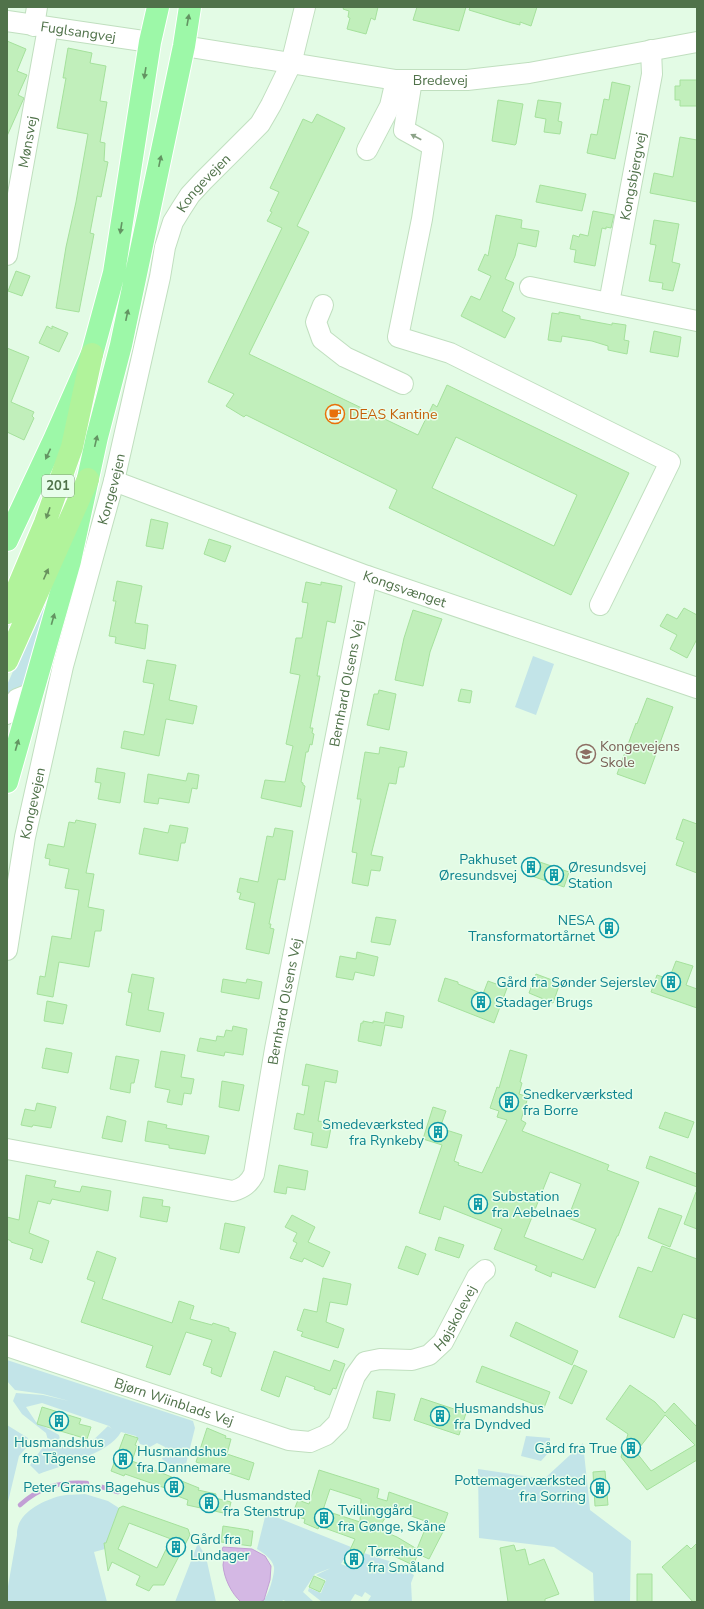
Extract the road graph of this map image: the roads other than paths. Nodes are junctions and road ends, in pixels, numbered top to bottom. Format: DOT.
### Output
graph roads {
  1 [pos="158,7"];
  2 [pos="190,7"];
  3 [pos="305,7"];
  4 [pos="40,20"];
  5 [pos="7,21"];
  6 [pos="150,42"];
  7 [pos="697,42"];
  8 [pos="184,46"];
  9 [pos="651,50"];
  10 [pos="290,64"];
  11 [pos="404,80"];
  12 [pos="367,150"];
  13 [pos="7,255"];
  14 [pos="530,288"];
  15 [pos="609,303"];
  16 [pos="323,305"];
  17 [pos="697,321"];
  18 [pos="92,354"];
  19 [pos="403,384"];
  20 [pos="88,479"];
  21 [pos="114,481"];
  22 [pos="7,540"];
  23 [pos="367,576"];
  24 [pos="600,605"];
  25 [pos="7,613"];
  26 [pos="7,661"];
  27 [pos="697,688"];
  28 [pos="32,693"];
  29 [pos="7,714"];
  30 [pos="7,782"];
  31 [pos="7,950"];
  32 [pos="7,1149"];
  33 [pos="485,1270"];
  34 [pos="7,1346"];
  35 [pos="338,1423"];
  1 -- 6 [label="main road, 201"];
  8 -- 2 [label="main road, Kongevejen / 201, one-way"];
  3 -- 10 [label="street, Kongevejen"];
  4 -- 5 [label="street, Fuglsangvej"];
  4 -- 6 [label="street, Fuglsangvej"];
  4 -- 13 [label="street, Mønsvej"];
  6 -- 18 [label="main road, 201, one-way"];
  7 -- 9 [label="street, Bredevej"];
  8 -- 10 [label="street, Bredevej"];
  20 -- 8 [label="main road, Kongevejen / 201, one-way"];
  9 -- 11 [label="street, Bredevej"];
  9 -- 15 [label="street, Kongsbjergvej"];
  10 -- 11 [label="street, Bredevej"];
  10 -- 21 [label="street, Kongevejen"];
  11 -- 12 [label="street"];
  24 -- 11 [label="street, one-way"];
  14 -- 15 [label="street"];
  15 -- 17 [label="street"];
  16 -- 19 [label="street"];
  18 -- 22 [label="main road, 201, one-way"];
  18 -- 25 [label="highway, 201, one-way"];
  26 -- 20 [label="highway, 201, one-way"];
  28 -- 20 [label="main road, 201, one-way"];
  21 -- 23 [label="street, Kongsvænget"];
  21 -- 31 [label="street, Kongevejen"];
  23 -- 27 [label="street, Kongsvænget"];
  23 -- 32 [label="street, Bernhard Olsens Vej"];
  28 -- 29 [label="street"];
  30 -- 28 [label="main road, 201, one-way"];
  33 -- 35 [label="street, Højskolevej"];
  34 -- 35 [label="street, Bjørn Wiinblads Vej"];
}
